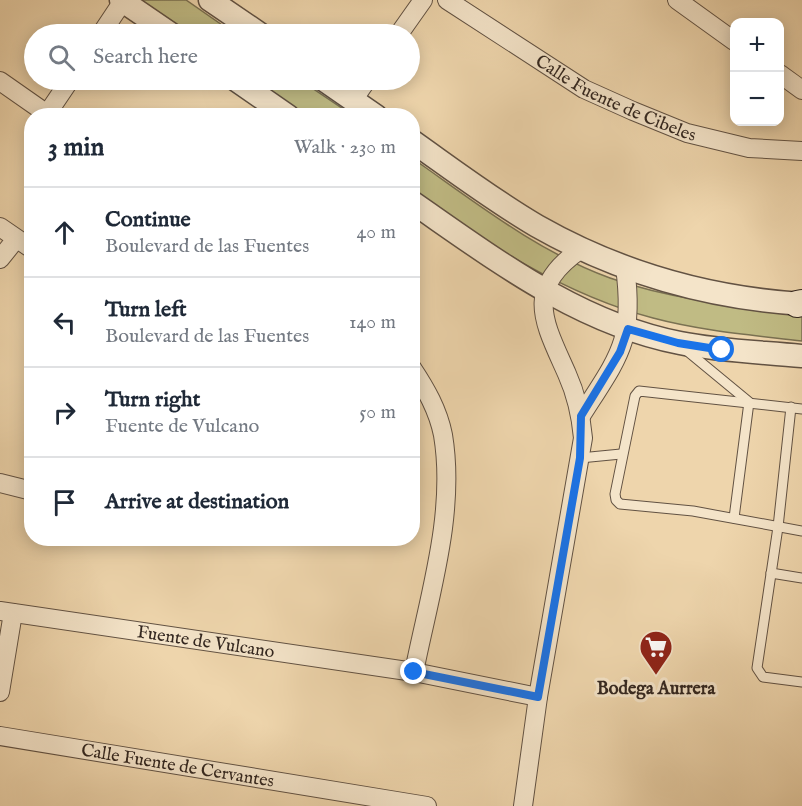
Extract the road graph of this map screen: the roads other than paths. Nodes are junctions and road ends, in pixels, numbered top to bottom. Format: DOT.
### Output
graph roads {
  1 [pos="210,0"];
  2 [pos="423,0"];
  3 [pos="447,0"];
  4 [pos="677,0"];
  5 [pos="122,1"];
  6 [pos="107,24"];
  7 [pos="156,24"];
  8 [pos="245,24"];
  9 [pos="406,24"];
  10 [pos="730,37"];
  11 [pos="784,77"];
  12 [pos="0,81"];
  13 [pos="64,90"];
  14 [pos="250,90"];
  15 [pos="338,90"];
  16 [pos="360,90"];
  17 [pos="802,90"];
  18 [pos="353,100"];
  19 [pos="39,108"];
  20 [pos="53,108"];
  21 [pos="276,108"];
  22 [pos="364,108"];
  23 [pos="420,147"];
  24 [pos="802,151"];
  25 [pos="420,207"];
  26 [pos="0,227"];
  27 [pos="24,244"];
  28 [pos="581,249"];
  29 [pos="0,259"];
  30 [pos="625,267"];
  31 [pos="545,292"];
  32 [pos="801,304"];
  33 [pos="628,329"];
  34 [pos="678,343"];
  35 [pos="802,356"];
  36 [pos="420,380"];
  37 [pos="749,402"];
  38 [pos="791,407"];
  39 [pos="802,409"];
  40 [pos="581,416"];
  41 [pos="621,454"];
  42 [pos="580,458"];
  43 [pos="0,483"];
  44 [pos="24,489"];
  45 [pos="734,518"];
  46 [pos="778,526"];
  47 [pos="802,531"];
  48 [pos="771,573"];
  49 [pos="802,578"];
  50 [pos="6,612"];
  51 [pos="414,672"];
  52 [pos="802,682"];
  53 [pos="0,692"];
  54 [pos="538,697"];
  55 [pos="0,736"];
  56 [pos="427,806"];
  57 [pos="523,806"];
  1 -- 8 [label="street"];
  2 -- 9 [label="street"];
  3 -- 24 [label="street, Calle Fuente de Cibeles"];
  4 -- 10 [label="street"];
  5 -- 6 [label="street"];
  5 -- 7 [label="street"];
  11 -- 17 [label="street"];
  12 -- 19 [label="street"];
  13 -- 20 [label="street"];
  14 -- 21 [label="street"];
  15 -- 18 [label="street"];
  16 -- 18 [label="street"];
  18 -- 22 [label="street"];
  23 -- 28 [label="street"];
  25 -- 31 [label="street"];
  26 -- 27 [label="street"];
  27 -- 29 [label="street"];
  28 -- 30 [label="street"];
  28 -- 31 [label="street"];
  30 -- 32 [label="street"];
  30 -- 33 [label="street"];
  31 -- 33 [label="street"];
  31 -- 40 [label="street"];
  33 -- 34 [label="street"];
  33 -- 40 [label="street"];
  34 -- 35 [label="street"];
  34 -- 37 [label="lane"];
  36 -- 51 [label="street"];
  37 -- 38 [label="lane"];
  37 -- 41 [label="lane"];
  37 -- 45 [label="lane"];
  38 -- 39 [label="lane"];
  38 -- 46 [label="lane"];
  40 -- 42 [label="street"];
  41 -- 42 [label="lane"];
  41 -- 45 [label="lane"];
  42 -- 54 [label="street"];
  43 -- 44 [label="street"];
  45 -- 46 [label="lane"];
  46 -- 47 [label="lane"];
  46 -- 48 [label="lane"];
  48 -- 49 [label="lane"];
  48 -- 52 [label="lane"];
  50 -- 51 [label="street, Fuente de Vulcano"];
  50 -- 53 [label="street"];
  51 -- 54 [label="street, Fuente de Vulcano"];
  54 -- 57 [label="street"];
  55 -- 56 [label="street, Calle Fuente de Cervantes"];
}
